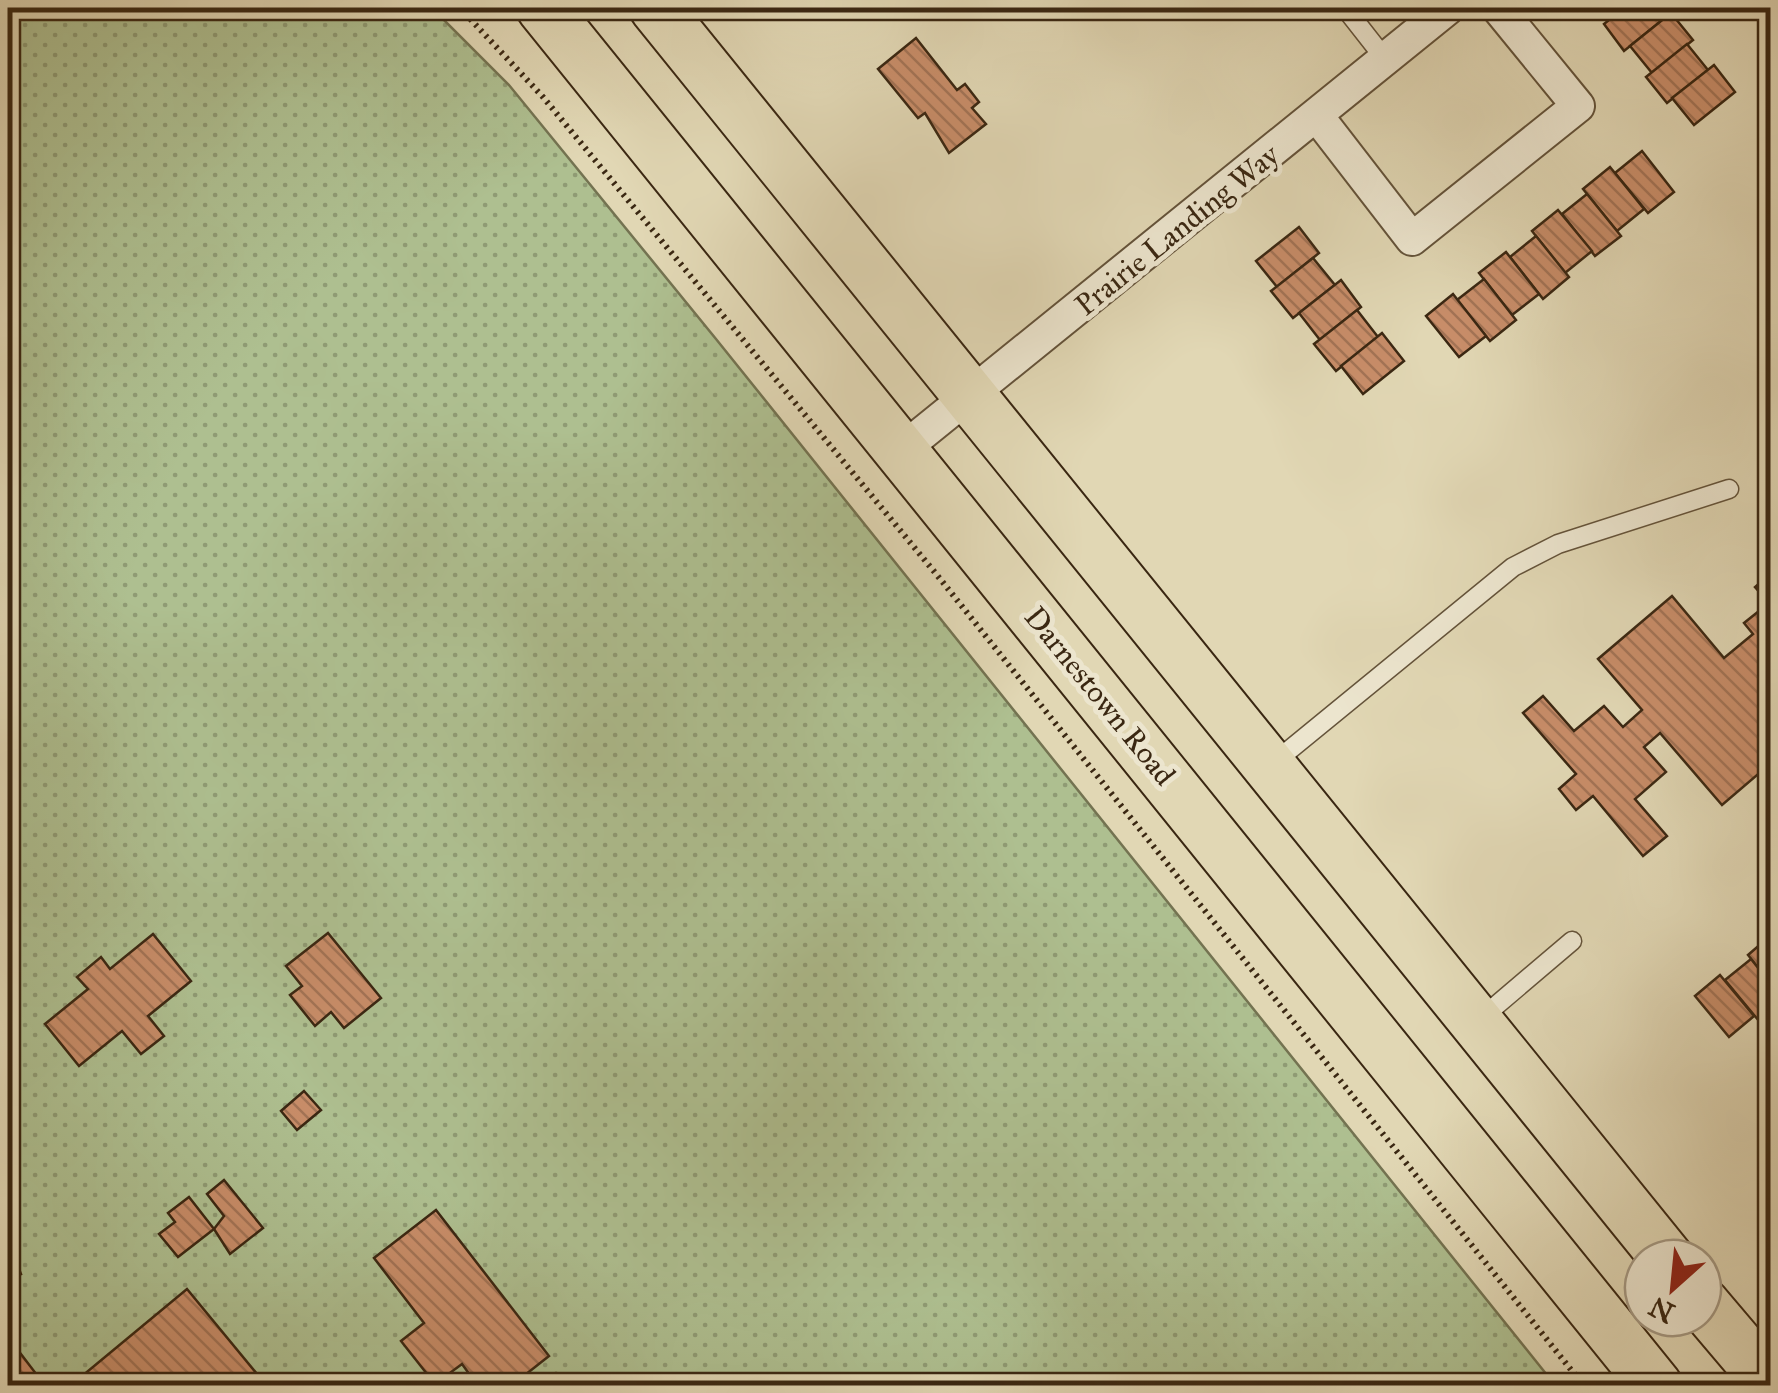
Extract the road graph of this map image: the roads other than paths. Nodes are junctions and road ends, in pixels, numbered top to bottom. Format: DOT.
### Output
graph roads {
  1 [pos="542,8"];
  2 [pos="1344,8"];
  3 [pos="1448,8"];
  4 [pos="1498,8"];
  5 [pos="672,14"];
  6 [pos="1385,59"];
  7 [pos="1316,116"];
  8 [pos="970,398"];
  9 [pos="903,449"];
  10 [pos="1729,489"];
  11 [pos="1271,765"];
  12 [pos="1572,941"];
  13 [pos="1478,1020"];
  14 [pos="1651,1238"];
  15 [pos="1723,1328"];
  16 [pos="1770,1383"];
  17 [pos="1656,1386"];
  1 -- 9 [label="main road, Darnestown Road"];
  2 -- 6 [label="lane"];
  3 -- 6 [label="street, Prairie Landing Way"];
  4 -- 7 [label="street"];
  5 -- 8 [label="main road"];
  6 -- 7 [label="street, Prairie Landing Way"];
  7 -- 8 [label="street, Prairie Landing Way"];
  8 -- 9 [label="street, Prairie Landing Way"];
  8 -- 11 [label="main road"];
  9 -- 17 [label="main road, Darnestown Road"];
  10 -- 11 [label="lane"];
  11 -- 13 [label="main road"];
  12 -- 13 [label="lane"];
  13 -- 14 [label="main road"];
  15 -- 16 [label="main road"];
}
